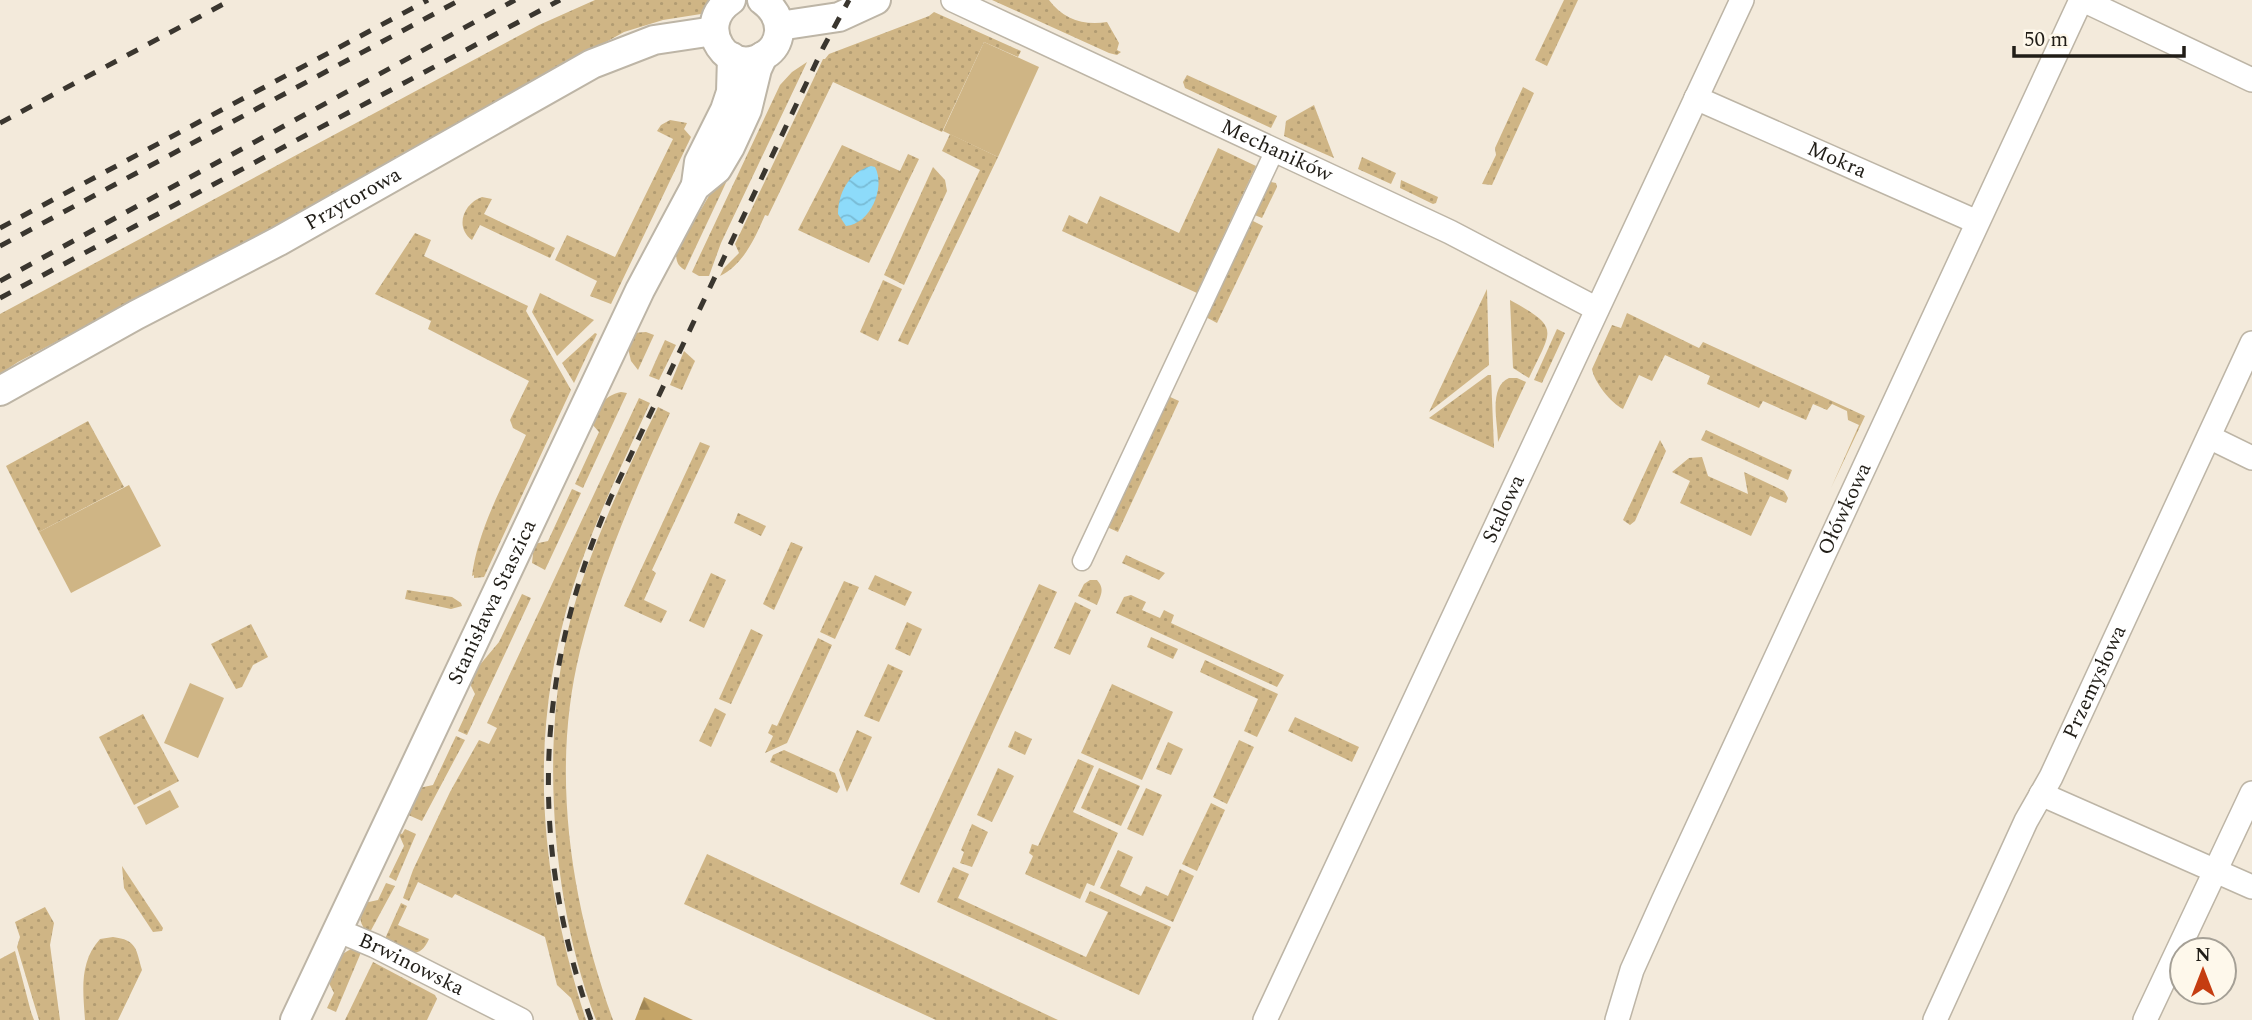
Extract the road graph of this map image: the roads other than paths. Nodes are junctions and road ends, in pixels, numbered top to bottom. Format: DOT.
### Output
graph roads {
  1 [pos="731,0"];
  2 [pos="762,0"];
  3 [pos="876,0"];
  4 [pos="953,0"];
  5 [pos="1742,0"];
  6 [pos="2082,0"];
  7 [pos="779,26"];
  8 [pos="714,31"];
  9 [pos="763,56"];
  10 [pos="732,57"];
  11 [pos="2252,80"];
  12 [pos="1696,98"];
  13 [pos="1275,150"];
  14 [pos="695,187"];
  15 [pos="1977,222"];
  16 [pos="1597,309"];
  17 [pos="2252,343"];
  18 [pos="0,391"];
  19 [pos="2208,437"];
  20 [pos="2252,458"];
  21 [pos="1082,561"];
  22 [pos="2252,793"];
  23 [pos="2041,794"];
  24 [pos="2215,870"];
  25 [pos="2252,887"];
  26 [pos="337,930"];
  27 [pos="295,1020"];
  28 [pos="521,1020"];
  29 [pos="1265,1020"];
  30 [pos="1617,1020"];
  31 [pos="1935,1020"];
  32 [pos="2145,1020"];
  1 -- 8 [label="street"];
  2 -- 7 [label="street"];
  3 -- 7 [label="street"];
  4 -- 13 [label="street, Mechaników"];
  5 -- 12 [label="street, Stalowa"];
  6 -- 11 [label="street"];
  6 -- 15 [label="street, Ołówkowa"];
  7 -- 9 [label="street, Stanisława Staszica"];
  8 -- 10 [label="street"];
  8 -- 18 [label="street, Przytorowa"];
  9 -- 10 [label="street"];
  9 -- 14 [label="street, Stanisława Staszica"];
  10 -- 14 [label="street, Stanisława Staszica"];
  12 -- 15 [label="street, Mokra"];
  12 -- 16 [label="street, Stalowa"];
  13 -- 16 [label="street, Mechaników"];
  13 -- 21 [label="street"];
  14 -- 26 [label="street, Stanisława Staszica"];
  15 -- 30 [label="street, Ołówkowa"];
  16 -- 29 [label="street, Stalowa"];
  17 -- 19 [label="street, Przemysłowa"];
  19 -- 20 [label="street"];
  19 -- 23 [label="street, Przemysłowa"];
  22 -- 24 [label="street"];
  23 -- 24 [label="street"];
  23 -- 31 [label="street, Przemysłowa"];
  24 -- 25 [label="street"];
  24 -- 32 [label="street"];
  26 -- 27 [label="street, Stanisława Staszica"];
  26 -- 28 [label="street, Brwinowska"];
}
